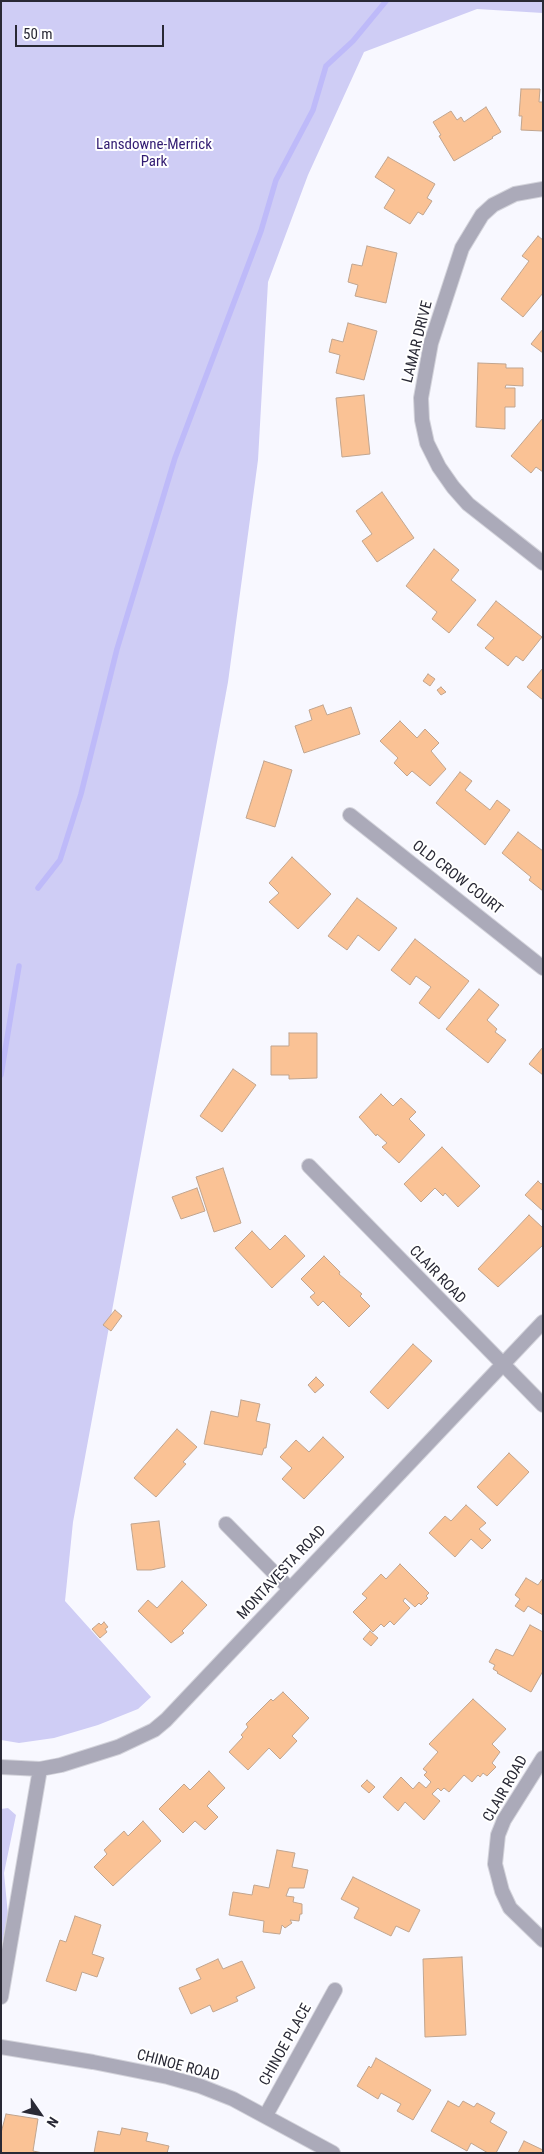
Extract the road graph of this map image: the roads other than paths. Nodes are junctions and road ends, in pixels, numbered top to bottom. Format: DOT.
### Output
graph roads {
  1 [pos="543,189"];
  2 [pos="543,563"];
  3 [pos="350,815"];
  4 [pos="543,968"];
  5 [pos="309,1166"];
  6 [pos="543,1322"];
  7 [pos="502,1366"];
  8 [pos="543,1405"];
  9 [pos="226,1524"];
  10 [pos="290,1589"];
  11 [pos="543,1758"];
  12 [pos="1,1768"];
  13 [pos="40,1769"];
  14 [pos="543,1940"];
  15 [pos="335,1990"];
  16 [pos="1,1997"];
  17 [pos="1,2047"];
  18 [pos="266,2116"];
  19 [pos="333,2153"];
  1 -- 2 [label="street, LAMAR DRIVE"];
  3 -- 4 [label="street, OLD CROW COURT"];
  5 -- 7 [label="street, CLAIR ROAD"];
  6 -- 7 [label="street, MONTAVESTA ROAD"];
  7 -- 8 [label="street, CLAIR ROAD"];
  7 -- 10 [label="street, MONTAVESTA ROAD"];
  9 -- 10 [label="street"];
  10 -- 13 [label="street, MONTAVESTA ROAD"];
  11 -- 14 [label="street, CLAIR ROAD"];
  12 -- 13 [label="street, MONTAVESTA ROAD"];
  13 -- 16 [label="street"];
  15 -- 18 [label="street, CHINOE PLACE"];
  17 -- 18 [label="street, CHINOE ROAD"];
  18 -- 19 [label="street, CHINOE ROAD"];
}
